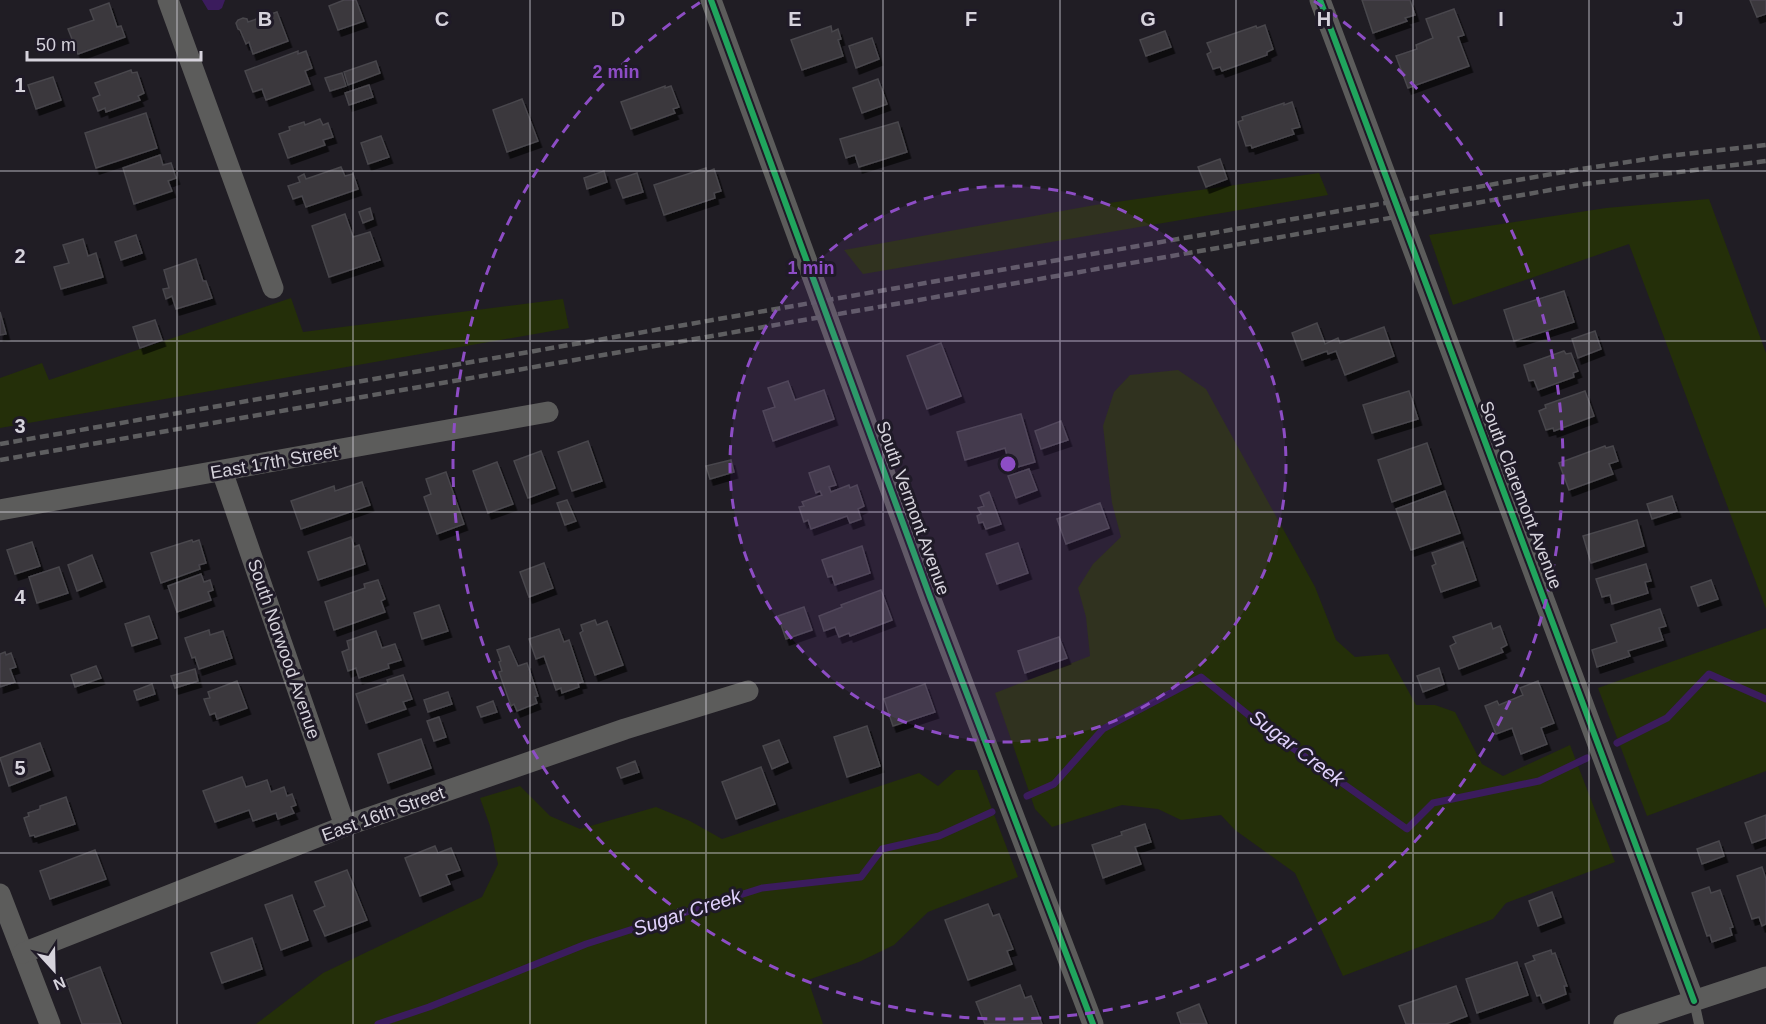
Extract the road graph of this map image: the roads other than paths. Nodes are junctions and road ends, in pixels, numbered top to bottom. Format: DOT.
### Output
graph roads {
  1 [pos="168,0"];
  2 [pos="711,0"];
  3 [pos="1320,0"];
  4 [pos="273,288"];
  5 [pos="548,412"];
  6 [pos="222,471"];
  7 [pos="0,510"];
  8 [pos="748,691"];
  9 [pos="345,826"];
  10 [pos="0,894"];
  11 [pos="23,952"];
  12 [pos="1766,977"];
  13 [pos="1694,1001"];
  14 [pos="50,1024"];
  15 [pos="1094,1024"];
  16 [pos="1624,1024"];
  17 [pos="1699,1024"];
  1 -- 4 [label="street"];
  2 -- 15 [label="street, South Vermont Avenue"];
  3 -- 13 [label="street, South Claremont Avenue"];
  5 -- 6 [label="street, East 17th Street"];
  6 -- 7 [label="street, East 17th Street"];
  6 -- 9 [label="street, South Norwood Avenue"];
  8 -- 9 [label="street, East 16th Street"];
  9 -- 11 [label="street, East 16th Street"];
  10 -- 11 [label="street"];
  11 -- 14 [label="street"];
  12 -- 13 [label="street"];
  13 -- 16 [label="street"];
  13 -- 17 [label="lane"];
}
